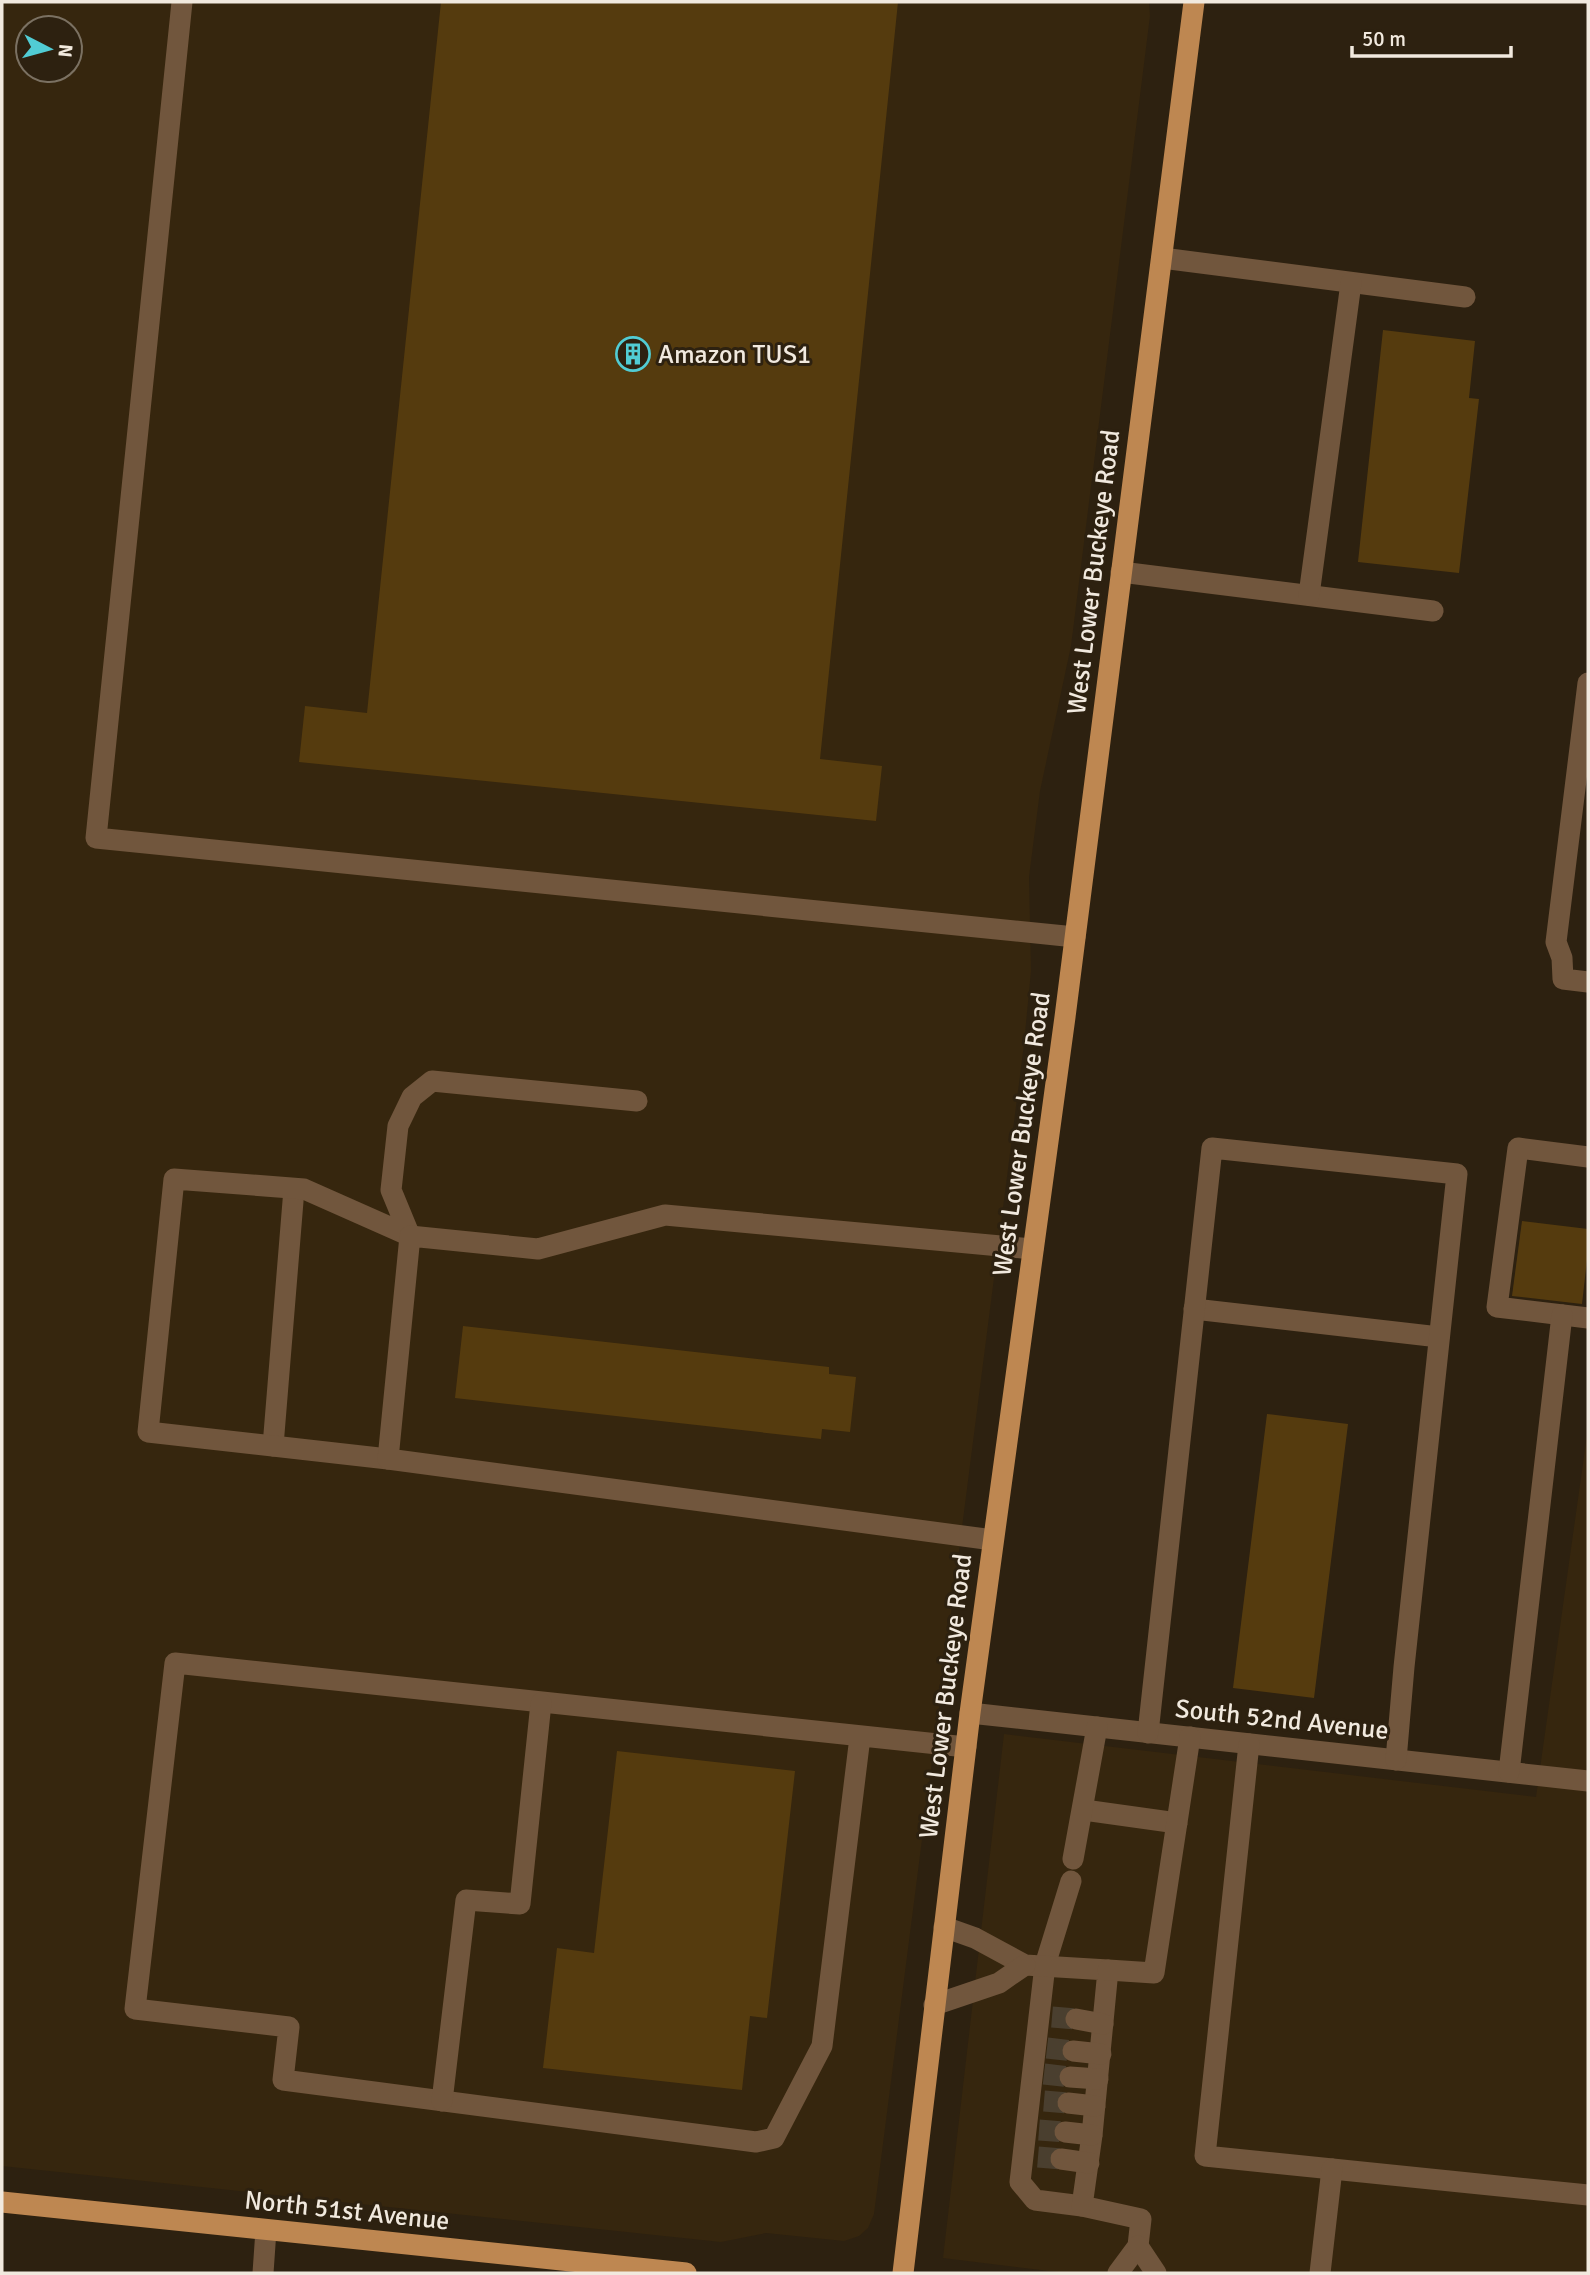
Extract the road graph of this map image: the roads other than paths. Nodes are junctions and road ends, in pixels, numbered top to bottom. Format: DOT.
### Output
graph roads {
  1 [pos="182,2"];
  2 [pos="1194,2"];
  3 [pos="1161,258"];
  4 [pos="1350,283"];
  5 [pos="1465,297"];
  6 [pos="1122,572"];
  7 [pos="1309,595"];
  8 [pos="1433,611"];
  9 [pos="1588,683"];
  10 [pos="1075,937"];
  11 [pos="1588,982"];
  12 [pos="637,1101"];
  13 [pos="1588,1157"];
  14 [pos="294,1189"];
  15 [pos="410,1236"];
  16 [pos="1033,1249"];
  17 [pos="1195,1309"];
  18 [pos="1562,1315"];
  19 [pos="1588,1318"];
  20 [pos="1439,1337"];
  21 [pos="273,1446"];
  22 [pos="388,1459"];
  23 [pos="993,1540"];
  24 [pos="541,1703"];
  25 [pos="970,1713"];
  26 [pos="1097,1727"];
  27 [pos="1149,1733"];
  28 [pos="860,1737"];
  29 [pos="1189,1737"];
  30 [pos="1250,1744"];
  31 [pos="966,1747"];
  32 [pos="1396,1760"];
  33 [pos="1509,1772"];
  34 [pos="1588,1781"];
  35 [pos="1084,1810"];
  36 [pos="1177,1823"];
  37 [pos="1073,1859"];
  38 [pos="1071,1881"];
  39 [pos="944,1927"];
  40 [pos="1035,1965"];
  41 [pos="1108,1970"];
  42 [pos="934,2005"];
  43 [pos="1076,2019"];
  44 [pos="1103,2024"];
  45 [pos="1073,2051"];
  46 [pos="1101,2054"];
  47 [pos="1070,2077"];
  48 [pos="1098,2079"];
  49 [pos="442,2101"];
  50 [pos="1068,2103"];
  51 [pos="1095,2106"];
  52 [pos="1065,2132"];
  53 [pos="1092,2135"];
  54 [pos="1061,2159"];
  55 [pos="1089,2164"];
  56 [pos="1332,2169"];
  57 [pos="1588,2195"];
  58 [pos="2,2202"];
  59 [pos="1082,2206"];
  60 [pos="267,2230"];
  61 [pos="1138,2246"];
  62 [pos="263,2273"];
  63 [pos="686,2273"];
  64 [pos="903,2273"];
  65 [pos="1118,2273"];
  66 [pos="1156,2273"];
  67 [pos="1320,2273"];
  1 -- 10 [label="street"];
  2 -- 3 [label="main road, West Lower Buckeye Road"];
  3 -- 4 [label="street"];
  3 -- 6 [label="main road, West Lower Buckeye Road"];
  4 -- 5 [label="street"];
  4 -- 7 [label="street"];
  6 -- 7 [label="street"];
  6 -- 10 [label="main road, West Lower Buckeye Road"];
  7 -- 8 [label="street"];
  9 -- 11 [label="street"];
  10 -- 16 [label="main road, West Lower Buckeye Road"];
  12 -- 15 [label="street"];
  13 -- 18 [label="street"];
  14 -- 15 [label="street"];
  14 -- 21 [label="street"];
  14 -- 21 [label="street"];
  15 -- 16 [label="street"];
  15 -- 22 [label="street"];
  16 -- 23 [label="main road, West Lower Buckeye Road"];
  17 -- 20 [label="street"];
  17 -- 20 [label="street"];
  17 -- 27 [label="street"];
  18 -- 19 [label="street"];
  18 -- 33 [label="street"];
  20 -- 32 [label="street"];
  21 -- 22 [label="street"];
  22 -- 23 [label="street"];
  23 -- 25 [label="main road, West Lower Buckeye Road"];
  24 -- 28 [label="street"];
  24 -- 49 [label="street"];
  24 -- 49 [label="street"];
  25 -- 26 [label="street, South 52nd Avenue"];
  25 -- 31 [label="main road, West Lower Buckeye Road"];
  26 -- 27 [label="street, South 52nd Avenue"];
  26 -- 35 [label="street"];
  27 -- 29 [label="street, South 52nd Avenue"];
  28 -- 31 [label="street"];
  28 -- 49 [label="street"];
  29 -- 30 [label="street, South 52nd Avenue"];
  29 -- 36 [label="street"];
  30 -- 32 [label="street, South 52nd Avenue"];
  30 -- 56 [label="street"];
  31 -- 39 [label="main road, West Lower Buckeye Road"];
  32 -- 33 [label="street, South 52nd Avenue"];
  33 -- 34 [label="street, South 52nd Avenue"];
  35 -- 36 [label="street"];
  35 -- 37 [label="street"];
  36 -- 41 [label="street"];
  38 -- 40 [label="street"];
  39 -- 40 [label="street"];
  39 -- 42 [label="main road, West Lower Buckeye Road"];
  40 -- 41 [label="street"];
  40 -- 42 [label="street"];
  40 -- 59 [label="street"];
  41 -- 44 [label="street"];
  42 -- 64 [label="main road, West Lower Buckeye Road"];
  43 -- 44 [label="street"];
  44 -- 46 [label="street"];
  45 -- 46 [label="street"];
  46 -- 48 [label="street"];
  47 -- 48 [label="street"];
  48 -- 51 [label="street"];
  50 -- 51 [label="street"];
  51 -- 53 [label="street"];
  52 -- 53 [label="street"];
  53 -- 55 [label="street"];
  54 -- 55 [label="street"];
  55 -- 59 [label="street"];
  56 -- 57 [label="street"];
  56 -- 67 [label="street"];
  58 -- 60 [label="main road, North 51st Avenue"];
  59 -- 61 [label="street"];
  60 -- 62 [label="street"];
  60 -- 63 [label="main road, North 51st Avenue"];
  61 -- 65 [label="street"];
  61 -- 66 [label="street"];
}
